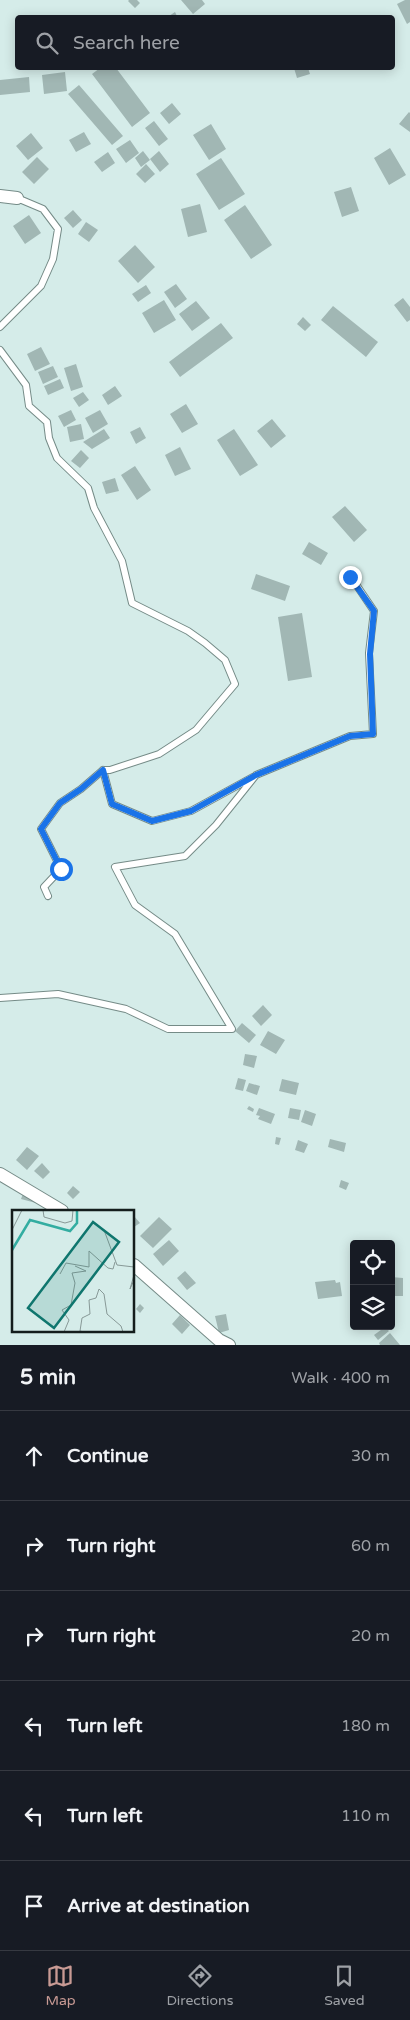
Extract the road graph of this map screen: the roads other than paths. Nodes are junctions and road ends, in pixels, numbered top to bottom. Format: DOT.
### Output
graph roads {
  1 [pos="0,196"];
  2 [pos="17,198"];
  3 [pos="0,327"];
  4 [pos="0,350"];
  5 [pos="350,577"];
  6 [pos="103,770"];
  7 [pos="256,775"];
  8 [pos="48,896"];
  9 [pos="0,998"];
  10 [pos="0,1174"];
  11 [pos="60,1210"];
  12 [pos="135,1266"];
  13 [pos="229,1345"];
  1 -- 2 [label="street"];
  2 -- 3 [label="lane"];
  4 -- 6 [label="lane"];
  5 -- 7 [label="lane"];
  6 -- 7 [label="lane"];
  6 -- 8 [label="lane"];
  7 -- 9 [label="lane"];
  10 -- 11 [label="street"];
  12 -- 13 [label="street"];
}
